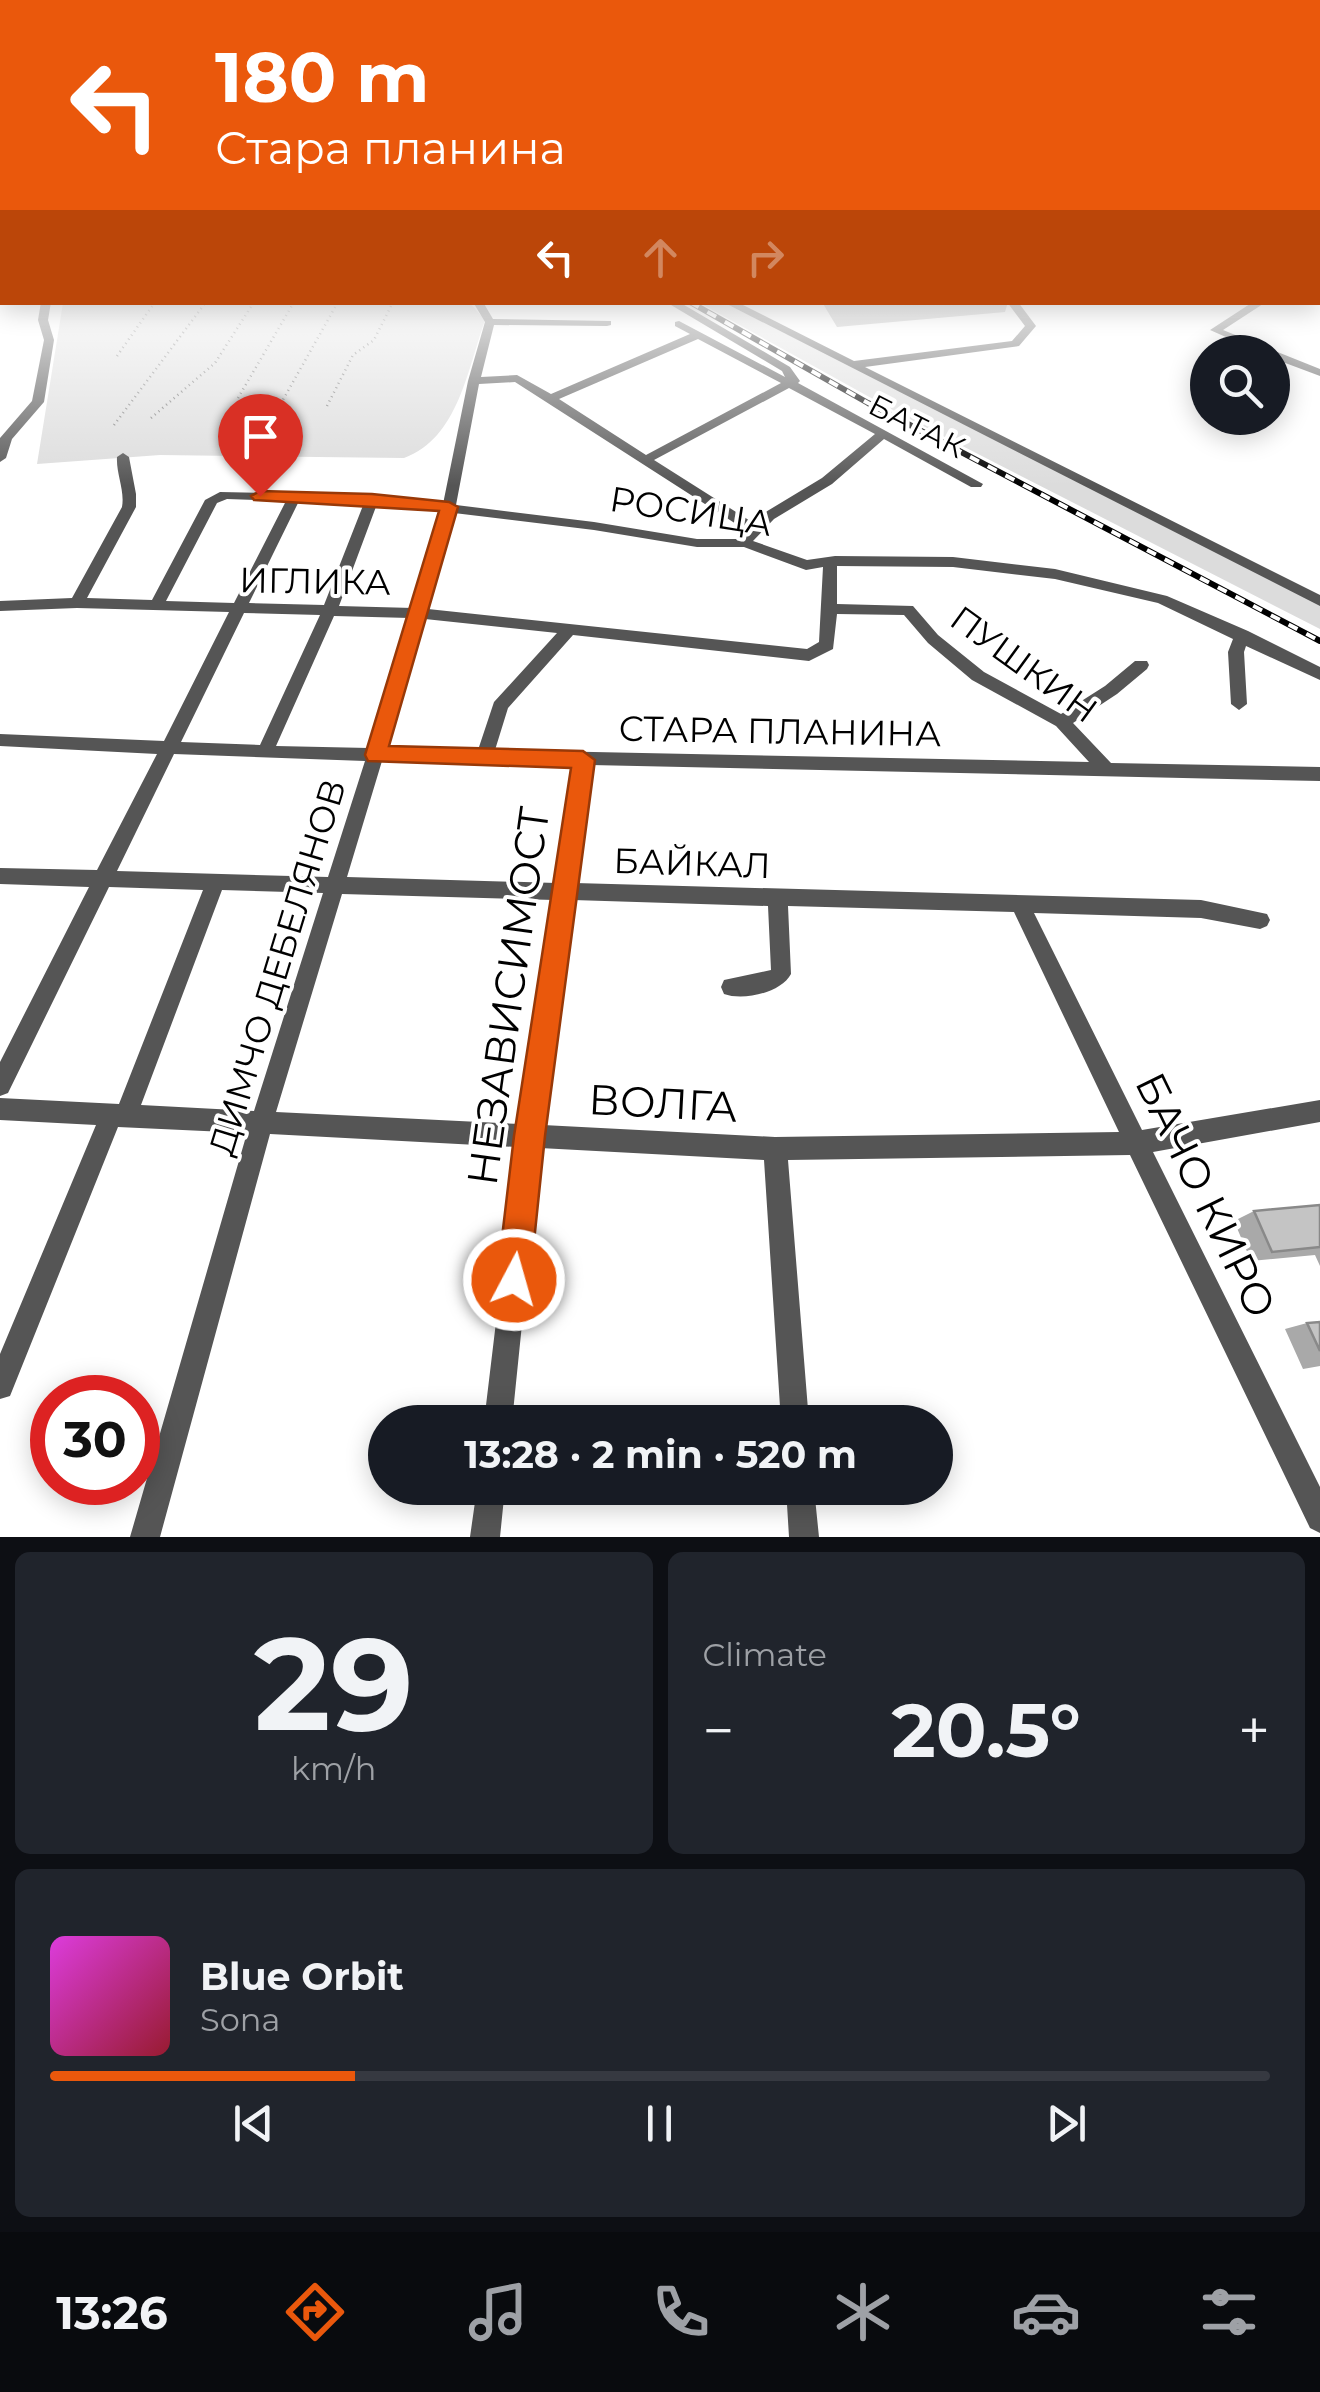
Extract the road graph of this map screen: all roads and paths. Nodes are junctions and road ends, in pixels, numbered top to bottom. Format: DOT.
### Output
graph roads {
  1 [pos="49,343"];
  2 [pos="126,343"];
  3 [pos="176,343"];
  4 [pos="227,343"];
  5 [pos="270,343"];
  6 [pos="315,343"];
  7 [pos="370,343"];
  8 [pos="484,343"];
  9 [pos="680,343"];
  10 [pos="712,343"];
  11 [pos="741,343"];
  12 [pos="806,343"];
  13 [pos="1016,343"];
  14 [pos="116,356"];
  15 [pos="1290,362"];
  16 [pos="850,366"];
  17 [pos="1320,373"];
  18 [pos="474,381"];
  19 [pos="789,386"];
  20 [pos="238,398"];
  21 [pos="550,400"];
  22 [pos="327,406"];
  23 [pos="151,418"];
  24 [pos="114,425"];
  25 [pos="266,430"];
  26 [pos="880,436"];
  27 [pos="0,452"];
  28 [pos="124,458"];
  29 [pos="645,460"];
  30 [pos="976,484"];
  31 [pos="294,498"];
  32 [pos="372,499"];
  33 [pos="449,507"];
  34 [pos="750,536"];
  35 [pos="830,562"];
  36 [pos="1320,601"];
  37 [pos="77,602"];
  38 [pos="0,606"];
  39 [pos="156,606"];
  40 [pos="830,608"];
  41 [pos="241,610"];
  42 [pos="329,611"];
  43 [pos="419,613"];
  44 [pos="570,629"];
  45 [pos="1243,635"];
  46 [pos="1141,665"];
  47 [pos="1320,674"];
  48 [pos="1239,704"];
  49 [pos="1062,722"];
  50 [pos="0,740"];
  51 [pos="167,748"];
  52 [pos="265,752"];
  53 [pos="376,755"];
  54 [pos="484,757"];
  55 [pos="583,760"];
  56 [pos="1107,770"];
  57 [pos="1320,774"];
  58 [pos="0,876"];
  59 [pos="102,877"];
  60 [pos="216,880"];
  61 [pos="336,885"];
  62 [pos="566,892"];
  63 [pos="778,898"];
  64 [pos="1020,906"];
  65 [pos="1260,920"];
  66 [pos="731,987"];
  67 [pos="0,1085"];
  68 [pos="0,1109"];
  69 [pos="1320,1112"];
  70 [pos="118,1116"];
  71 [pos="261,1125"];
  72 [pos="530,1136"];
  73 [pos="1136,1143"];
  74 [pos="776,1149"];
  75 [pos="0,1386"];
  76 [pos="500,1405"];
  77 [pos="795,1405"];
  78 [pos="489,1505"];
  79 [pos="801,1505"];
  80 [pos="1320,1518"];
  81 [pos="144,1537"];
  82 [pos="485,1537"];
  83 [pos="804,1537"];
  1 -- 27 [label="street"];
  2 -- 14 [label="path"];
  3 -- 24 [label="path"];
  4 -- 23 [label="path"];
  5 -- 20 [label="path"];
  6 -- 25 [label="path"];
  7 -- 22 [label="path"];
  8 -- 18 [label="street, ДИМЧО ДЕБЕЛЯНОВ"];
  9 -- 21 [label="street"];
  10 -- 19 [label="street, БАТАК"];
  11 -- 19 [label="street"];
  12 -- 16 [label="street"];
  13 -- 16 [label="street"];
  15 -- 17 [label="street"];
  16 -- 36 [label="street"];
  18 -- 21 [label="street"];
  18 -- 33 [label="street, ДИМЧО ДЕБЕЛЯНОВ"];
  19 -- 26 [label="street, БАТАК"];
  19 -- 29 [label="street"];
  21 -- 29 [label="street"];
  26 -- 30 [label="street, БАТАК"];
  26 -- 34 [label="street"];
  28 -- 37 [label="street"];
  29 -- 34 [label="street"];
  31 -- 32 [label="street, РОСИЦА"];
  31 -- 39 [label="street, РОСИЦА"];
  31 -- 41 [label="street"];
  32 -- 33 [label="street, РОСИЦА"];
  32 -- 42 [label="street"];
  33 -- 34 [label="street, РОСИЦА"];
  33 -- 43 [label="street, ДИМЧО ДЕБЕЛЯНОВ"];
  34 -- 35 [label="street, РОСИЦА"];
  35 -- 40 [label="street"];
  35 -- 45 [label="street, РОСИЦА"];
  37 -- 38 [label="street, ИГЛИКА"];
  37 -- 39 [label="street, ИГЛИКА"];
  39 -- 41 [label="street, ИГЛИКА"];
  40 -- 44 [label="street, ИГЛИКА"];
  40 -- 49 [label="street, ПУШКИН"];
  41 -- 42 [label="street, ИГЛИКА"];
  41 -- 51 [label="street"];
  42 -- 43 [label="street, ИГЛИКА"];
  42 -- 52 [label="street"];
  43 -- 44 [label="street, ИГЛИКА"];
  43 -- 53 [label="street, ДИМЧО ДЕБЕЛЯНОВ"];
  44 -- 54 [label="street"];
  45 -- 47 [label="street, РОСИЦА"];
  45 -- 48 [label="street"];
  46 -- 49 [label="street"];
  49 -- 56 [label="street, ПУШКИН"];
  50 -- 51 [label="street, СТАРА ПЛАНИНА"];
  51 -- 52 [label="street, СТАРА ПЛАНИНА"];
  51 -- 59 [label="street"];
  52 -- 53 [label="street, СТАРА ПЛАНИНА"];
  53 -- 54 [label="street, СТАРА ПЛАНИНА"];
  53 -- 61 [label="street, ДИМЧО ДЕБЕЛЯНОВ"];
  54 -- 55 [label="street, СТАРА ПЛАНИНА"];
  55 -- 56 [label="street, СТАРА ПЛАНИНА"];
  55 -- 62 [label="street, НЕЗАВИСИМОСТ"];
  56 -- 57 [label="street, СТАРА ПЛАНИНА"];
  58 -- 59 [label="street, БАЙКАЛ"];
  59 -- 60 [label="street, БАЙКАЛ"];
  59 -- 67 [label="street"];
  60 -- 61 [label="street, БАЙКАЛ"];
  60 -- 70 [label="street"];
  61 -- 62 [label="street, БАЙКАЛ"];
  61 -- 71 [label="street, ДИМЧО ДЕБЕЛЯНОВ"];
  62 -- 63 [label="street, БАЙКАЛ"];
  62 -- 72 [label="street, НЕЗАВИСИМОСТ"];
  63 -- 64 [label="street, БАЙКАЛ"];
  63 -- 66 [label="street"];
  64 -- 65 [label="street, БАЙКАЛ"];
  64 -- 73 [label="street, БАЧО КИРО"];
  68 -- 70 [label="street, ВОЛГА"];
  69 -- 73 [label="street, ВОЛГА"];
  70 -- 71 [label="street, ВОЛГА"];
  70 -- 75 [label="street"];
  71 -- 72 [label="street, ВОЛГА"];
  71 -- 81 [label="street, ДИМЧО ДЕБЕЛЯНОВ"];
  72 -- 74 [label="street, ВОЛГА"];
  72 -- 76 [label="street, НЕЗАВИСИМОСТ"];
  73 -- 74 [label="street, ВОЛГА"];
  73 -- 80 [label="street, БАЧО КИРО"];
  74 -- 77 [label="street"];
  78 -- 82 [label="street"];
  79 -- 83 [label="street"];
}
